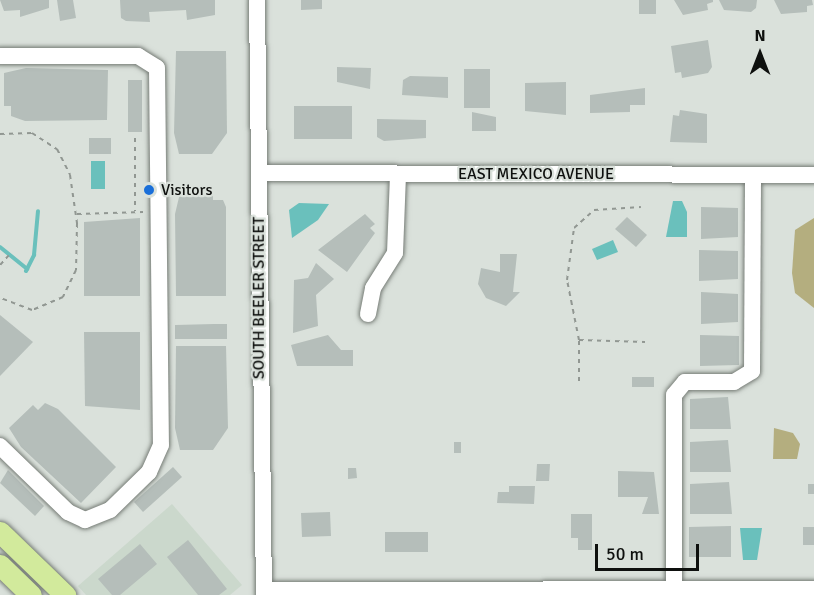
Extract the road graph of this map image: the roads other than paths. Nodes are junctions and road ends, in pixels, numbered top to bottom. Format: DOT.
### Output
graph roads {
  1 [pos="257,0"];
  2 [pos="0,56"];
  3 [pos="259,173"];
  4 [pos="398,174"];
  5 [pos="753,175"];
  6 [pos="814,175"];
  7 [pos="368,314"];
  8 [pos="0,446"];
  9 [pos="0,532"];
  10 [pos="0,565"];
  11 [pos="674,589"];
  12 [pos="814,589"];
  13 [pos="264,592"];
  14 [pos="31,595"];
  15 [pos="65,595"];
  1 -- 3 [label="street, SOUTH BEELER STREET"];
  2 -- 8 [label="street"];
  3 -- 4 [label="street, EAST MEXICO AVENUE"];
  3 -- 13 [label="street, SOUTH BEELER STREET"];
  4 -- 5 [label="street, EAST MEXICO AVENUE"];
  4 -- 7 [label="street"];
  5 -- 6 [label="street, EAST MEXICO AVENUE"];
  5 -- 11 [label="street"];
  9 -- 15 [label="main road"];
  10 -- 14 [label="main road"];
  11 -- 12 [label="street"];
  11 -- 13 [label="street"];
}
